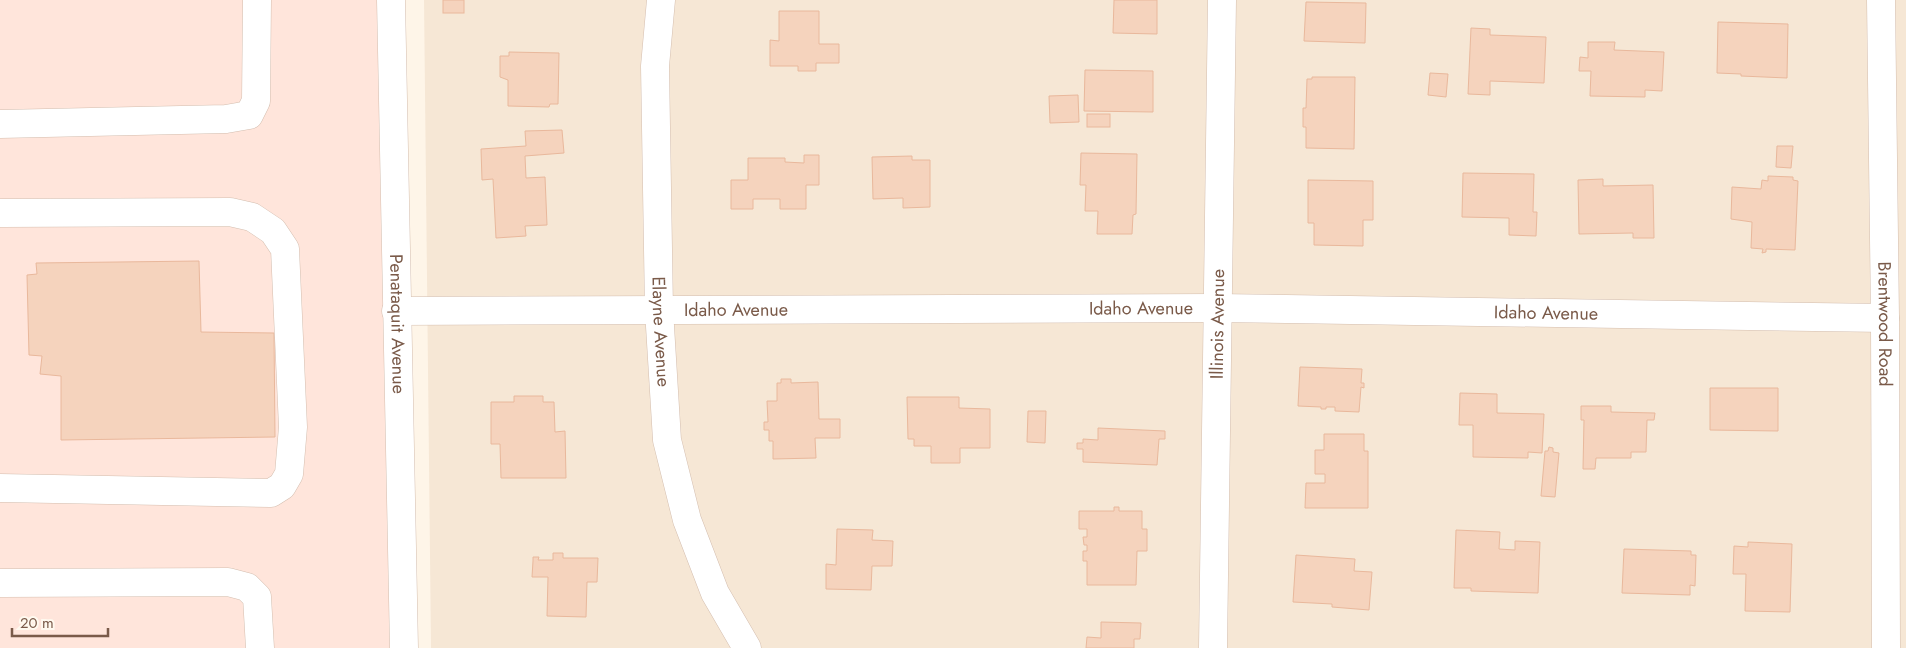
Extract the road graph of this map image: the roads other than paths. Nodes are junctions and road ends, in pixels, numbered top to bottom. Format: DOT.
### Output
graph roads {
  1 [pos="257,0"];
  2 [pos="391,0"];
  3 [pos="661,0"];
  4 [pos="1222,0"];
  5 [pos="1881,0"];
  6 [pos="0,124"];
  7 [pos="0,213"];
  8 [pos="1217,308"];
  9 [pos="659,310"];
  10 [pos="396,311"];
  11 [pos="1885,318"];
  12 [pos="0,488"];
  13 [pos="0,583"];
  14 [pos="260,648"];
  15 [pos="404,648"];
  16 [pos="747,648"];
  17 [pos="1213,648"];
  18 [pos="1886,648"];
  1 -- 6 [label="street"];
  2 -- 10 [label="street, Penataquit Avenue"];
  3 -- 9 [label="street, Elayne Avenue"];
  4 -- 8 [label="street, Illinois Avenue"];
  5 -- 11 [label="street, Brentwood Road"];
  7 -- 12 [label="street"];
  8 -- 9 [label="street, Idaho Avenue"];
  8 -- 11 [label="street, Idaho Avenue"];
  8 -- 17 [label="street, Illinois Avenue"];
  9 -- 10 [label="street, Idaho Avenue"];
  9 -- 16 [label="street, Elayne Avenue"];
  10 -- 15 [label="street, Penataquit Avenue"];
  11 -- 18 [label="street, Brentwood Road"];
  13 -- 14 [label="street"];
}
